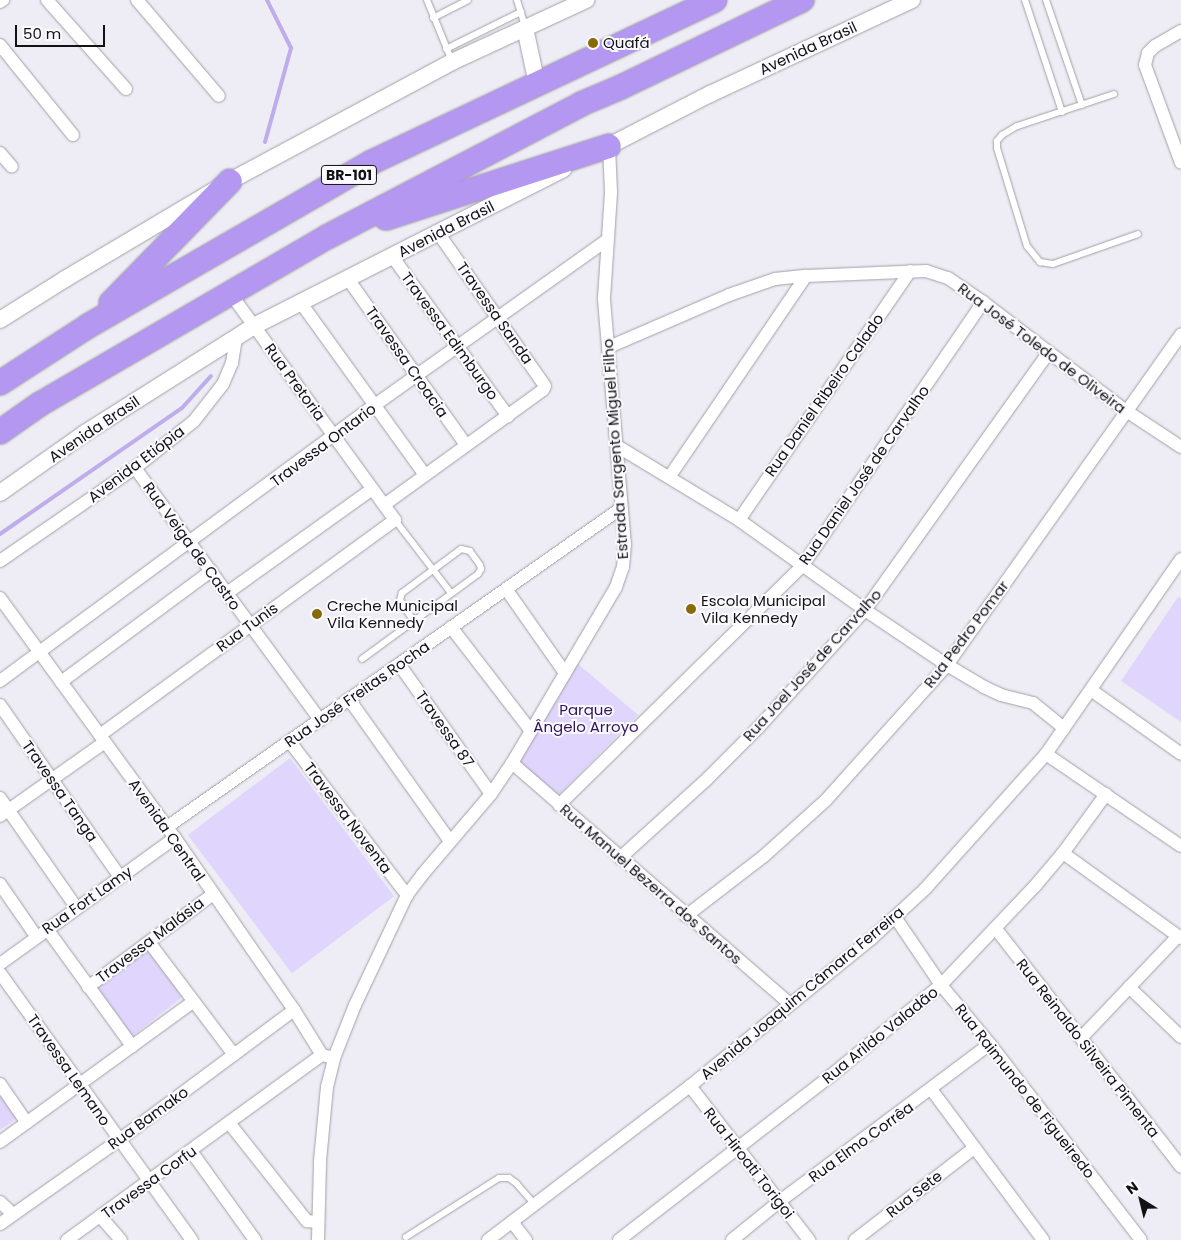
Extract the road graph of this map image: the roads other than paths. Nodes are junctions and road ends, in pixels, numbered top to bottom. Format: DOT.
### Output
graph roads {
  1 [pos="47,0"];
  2 [pos="137,0"];
  3 [pos="427,0"];
  4 [pos="468,0"];
  5 [pos="517,0"];
  6 [pos="586,0"];
  7 [pos="715,0"];
  8 [pos="802,0"];
  9 [pos="912,0"];
  10 [pos="1025,0"];
  11 [pos="1046,0"];
  12 [pos="521,12"];
  13 [pos="433,18"];
  14 [pos="525,28"];
  15 [pos="1181,31"];
  16 [pos="0,45"];
  17 [pos="449,55"];
  18 [pos="537,84"];
  19 [pos="126,89"];
  20 [pos="1114,94"];
  21 [pos="219,96"];
  22 [pos="1082,105"];
  23 [pos="1062,112"];
  24 [pos="73,135"];
  25 [pos="609,146"];
  26 [pos="0,152"];
  27 [pos="1181,163"];
  28 [pos="12,167"];
  29 [pos="230,181"];
  30 [pos="439,234"];
  31 [pos="1138,234"];
  32 [pos="327,237"];
  33 [pos="607,240"];
  34 [pos="392,256"];
  35 [pos="910,271"];
  36 [pos="806,276"];
  37 [pos="348,279"];
  38 [pos="230,293"];
  39 [pos="984,302"];
  40 [pos="300,303"];
  41 [pos="498,317"];
  42 [pos="0,320"];
  43 [pos="88,326"];
  44 [pos="254,326"];
  45 [pos="1181,334"];
  46 [pos="236,338"];
  47 [pos="458,346"];
  48 [pos="609,347"];
  49 [pos="1048,353"];
  50 [pos="12,367"];
  51 [pos="416,376"];
  52 [pos="0,383"];
  53 [pos="375,405"];
  54 [pos="1125,410"];
  55 [pos="508,416"];
  56 [pos="0,432"];
  57 [pos="334,436"];
  58 [pos="466,445"];
  59 [pos="617,446"];
  60 [pos="1181,447"];
  61 [pos="135,468"];
  62 [pos="426,475"];
  63 [pos="670,476"];
  64 [pos="372,489"];
  65 [pos="0,494"];
  66 [pos="384,505"];
  67 [pos="620,509"];
  68 [pos="395,520"];
  69 [pos="738,520"];
  70 [pos="190,543"];
  71 [pos="1181,559"];
  72 [pos="0,561"];
  73 [pos="803,565"];
  74 [pos="433,569"];
  75 [pos="211,571"];
  76 [pos="1176,576"];
  77 [pos="506,589"];
  78 [pos="227,593"];
  79 [pos="451,593"];
  80 [pos="0,598"];
  81 [pos="865,610"];
  82 [pos="413,620"];
  83 [pos="250,625"];
  84 [pos="450,627"];
  85 [pos="40,652"];
  86 [pos="362,659"];
  87 [pos="399,664"];
  88 [pos="947,665"];
  89 [pos="565,673"];
  90 [pos="0,681"];
  91 [pos="61,682"];
  92 [pos="1091,690"];
  93 [pos="349,698"];
  94 [pos="0,705"];
  95 [pos="320,720"];
  96 [pos="1064,728"];
  97 [pos="531,731"];
  98 [pos="102,739"];
  99 [pos="290,742"];
  100 [pos="1046,754"];
  101 [pos="1181,754"];
  102 [pos="512,763"];
  103 [pos="52,780"];
  104 [pos="491,794"];
  105 [pos="1106,794"];
  106 [pos="0,798"];
  107 [pos="559,805"];
  108 [pos="4,813"];
  109 [pos="166,827"];
  110 [pos="175,838"];
  111 [pos="450,841"];
  112 [pos="1181,846"];
  113 [pos="1063,853"];
  114 [pos="620,858"];
  115 [pos="120,877"];
  116 [pos="0,884"];
  117 [pos="213,894"];
  118 [pos="407,895"];
  119 [pos="76,907"];
  120 [pos="686,916"];
  121 [pos="894,917"];
  122 [pos="996,928"];
  123 [pos="42,932"];
  124 [pos="1179,937"];
  125 [pos="149,942"];
  126 [pos="0,964"];
  127 [pos="0,973"];
  128 [pos="941,985"];
  129 [pos="1130,986"];
  130 [pos="88,987"];
  131 [pos="193,1002"];
  132 [pos="790,1004"];
  133 [pos="294,1010"];
  134 [pos="1181,1037"];
  135 [pos="1081,1038"];
  136 [pos="990,1044"];
  137 [pos="132,1046"];
  138 [pos="234,1055"];
  139 [pos="328,1056"];
  140 [pos="0,1084"];
  141 [pos="80,1084"];
  142 [pos="690,1086"];
  143 [pos="931,1089"];
  144 [pos="27,1123"];
  145 [pos="230,1124"];
  146 [pos="119,1140"];
  147 [pos="0,1142"];
  148 [pos="735,1147"];
  149 [pos="974,1148"];
  150 [pos="191,1151"];
  151 [pos="1181,1167"];
  152 [pos="149,1181"];
  153 [pos="780,1201"];
  154 [pos="0,1202"];
  155 [pos="535,1205"];
  156 [pos="13,1214"];
  157 [pos="100,1216"];
  158 [pos="312,1222"];
  159 [pos="512,1222"];
  160 [pos="0,1224"];
  161 [pos="406,1238"];
  162 [pos="67,1240"];
  163 [pos="121,1240"];
  164 [pos="192,1240"];
  165 [pos="255,1240"];
  166 [pos="318,1240"];
  167 [pos="488,1240"];
  168 [pos="526,1240"];
  169 [pos="619,1240"];
  170 [pos="732,1240"];
  171 [pos="809,1240"];
  172 [pos="855,1240"];
  173 [pos="1043,1240"];
  174 [pos="1141,1240"];
  1 -- 19 [label="street"];
  2 -- 21 [label="street"];
  3 -- 13 [label="lane"];
  4 -- 13 [label="lane"];
  5 -- 12 [label="lane"];
  6 -- 14 [label="street"];
  7 -- 18 [label="highway, BR-101"];
  8 -- 32 [label="highway, BR-101"];
  9 -- 25 [label="street, Avenida Brasil"];
  10 -- 23 [label="lane"];
  11 -- 22 [label="lane"];
  12 -- 14 [label="lane"];
  12 -- 17 [label="lane"];
  13 -- 17 [label="lane"];
  14 -- 17 [label="street"];
  14 -- 18 [label="street"];
  15 -- 27 [label="street"];
  16 -- 24 [label="street"];
  17 -- 29 [label="street"];
  18 -- 43 [label="highway, BR-101"];
  20 -- 22 [label="lane"];
  22 -- 23 [label="lane"];
  23 -- 31 [label="lane"];
  25 -- 30 [label="street, Avenida Brasil"];
  25 -- 32 [label="highway"];
  25 -- 33 [label="street, Estrada Sargento Miguel Filho"];
  26 -- 28 [label="street"];
  29 -- 42 [label="street"];
  29 -- 43 [label="highway"];
  30 -- 34 [label="street, Avenida Brasil"];
  30 -- 41 [label="street, Travessa Sanda"];
  32 -- 38 [label="highway, BR-101"];
  33 -- 41 [label="street, Travessa Ontario"];
  33 -- 48 [label="street, Estrada Sargento Miguel Filho"];
  34 -- 37 [label="street, Avenida Brasil"];
  34 -- 47 [label="street, Travessa Edimburgo"];
  35 -- 36 [label="street, Rua José Toledo de Oliveira"];
  35 -- 39 [label="street, Rua José Toledo de Oliveira"];
  35 -- 69 [label="street, Rua Daniel Ribeiro Calado"];
  36 -- 48 [label="street, Rua José Toledo de Oliveira"];
  36 -- 63 [label="street"];
  37 -- 40 [label="street, Avenida Brasil"];
  37 -- 51 [label="street, Travessa Croacia"];
  38 -- 44 [label="street, Rua Pretoria"];
  38 -- 56 [label="highway, BR-101"];
  39 -- 49 [label="street, Rua José Toledo de Oliveira"];
  39 -- 73 [label="street, Rua Daniel José de Carvalho"];
  40 -- 44 [label="street, Avenida Brasil"];
  40 -- 53 [label="street"];
  41 -- 47 [label="street, Travessa Ontario"];
  41 -- 55 [label="street, Travessa Sanda"];
  43 -- 50 [label="highway, BR-101"];
  44 -- 46 [label="street, Avenida Brasil"];
  44 -- 57 [label="street, Rua Pretoria"];
  45 -- 54 [label="street, Rua Pedro Pomar"];
  46 -- 61 [label="street, Avenida Etiópia"];
  46 -- 65 [label="street, Avenida Brasil"];
  47 -- 51 [label="street, Travessa Ontario"];
  47 -- 55 [label="street, Travessa Edimburgo"];
  48 -- 59 [label="street, Estrada Sargento Miguel Filho"];
  49 -- 54 [label="street, Rua José Toledo de Oliveira"];
  49 -- 81 [label="street, Rua Joel José de Carvalho"];
  50 -- 52 [label="highway, BR-101"];
  51 -- 53 [label="street, Travessa Ontario"];
  51 -- 58 [label="street, Travessa Croacia"];
  53 -- 57 [label="street, Travessa Ontario"];
  53 -- 62 [label="street"];
  54 -- 60 [label="street, Rua José Toledo de Oliveira"];
  54 -- 88 [label="street, Rua Pedro Pomar"];
  55 -- 58 [label="street"];
  57 -- 64 [label="street, Rua Pretoria"];
  57 -- 70 [label="street, Travessa Ontario"];
  58 -- 62 [label="street"];
  59 -- 63 [label="street"];
  59 -- 67 [label="street, Estrada Sargento Miguel Filho"];
  61 -- 70 [label="street, Rua Veiga de Castro"];
  61 -- 72 [label="street, Avenida Etiópia"];
  62 -- 66 [label="street"];
  63 -- 69 [label="street"];
  64 -- 66 [label="street, Rua Pretoria"];
  64 -- 78 [label="street"];
  66 -- 68 [label="street, Rua Pretoria"];
  67 -- 77 [label="street, Rua José Freitas Rocha"];
  67 -- 89 [label="street, Estrada Sargento Miguel Filho"];
  68 -- 74 [label="lane"];
  68 -- 83 [label="street, Rua Tunis"];
  69 -- 73 [label="street"];
  70 -- 75 [label="street, Rua Veiga de Castro"];
  70 -- 85 [label="street, Travessa Ontario"];
  71 -- 76 [label="street, Avenida Joaquim Câmara Ferreira"];
  73 -- 81 [label="street"];
  73 -- 107 [label="street, Rua Daniel José de Carvalho"];
  74 -- 79 [label="lane"];
  74 -- 79 [label="lane"];
  74 -- 82 [label="lane"];
  75 -- 78 [label="street, Rua Veiga de Castro"];
  75 -- 91 [label="street"];
  76 -- 92 [label="street, Avenida Joaquim Câmara Ferreira"];
  77 -- 84 [label="street, Rua José Freitas Rocha"];
  77 -- 89 [label="street"];
  78 -- 83 [label="street, Rua Veiga de Castro"];
  79 -- 82 [label="lane"];
  80 -- 85 [label="street, Avenida Central"];
  81 -- 88 [label="street"];
  81 -- 114 [label="street, Rua Joel José de Carvalho"];
  82 -- 86 [label="lane"];
  83 -- 95 [label="street, Rua Veiga de Castro"];
  83 -- 98 [label="street, Rua Tunis"];
  84 -- 87 [label="street, Rua José Freitas Rocha"];
  84 -- 97 [label="street"];
  85 -- 90 [label="street, Travessa Ontario"];
  85 -- 91 [label="street, Avenida Central"];
  87 -- 93 [label="street, Rua José Freitas Rocha"];
  87 -- 104 [label="street, Travessa 87"];
  88 -- 96 [label="street"];
  88 -- 120 [label="street, Rua Pedro Pomar"];
  89 -- 97 [label="street, Estrada Sargento Miguel Filho"];
  91 -- 98 [label="street, Avenida Central"];
  92 -- 96 [label="street, Avenida Joaquim Câmara Ferreira"];
  92 -- 101 [label="street"];
  93 -- 95 [label="street, Rua José Freitas Rocha"];
  93 -- 111 [label="street"];
  94 -- 103 [label="street, Travessa Tanga"];
  95 -- 99 [label="street, Rua José Freitas Rocha"];
  96 -- 100 [label="street, Avenida Joaquim Câmara Ferreira"];
  97 -- 102 [label="street, Estrada Sargento Miguel Filho"];
  98 -- 103 [label="street, Rua Tunis"];
  98 -- 109 [label="street, Avenida Central"];
  99 -- 109 [label="street, Rua José Freitas Rocha"];
  99 -- 118 [label="street, Travessa Noventa"];
  100 -- 105 [label="street"];
  100 -- 121 [label="street, Avenida Joaquim Câmara Ferreira"];
  102 -- 104 [label="street, Estrada Sargento Miguel Filho"];
  102 -- 107 [label="street, Rua Manuel Bezerra dos Santos"];
  103 -- 108 [label="street, Rua Tunis"];
  103 -- 115 [label="street, Travessa Tanga"];
  104 -- 111 [label="street, Estrada Sargento Miguel Filho"];
  105 -- 112 [label="street"];
  105 -- 113 [label="street, Rua Arildo Valadão"];
  106 -- 108 [label="street"];
  107 -- 114 [label="street, Rua Manuel Bezerra dos Santos"];
  108 -- 119 [label="street"];
  109 -- 110 [label="street, Avenida Central"];
  110 -- 115 [label="street, Rua Fort Lamy"];
  110 -- 117 [label="street, Avenida Central"];
  111 -- 118 [label="street, Estrada Sargento Miguel Filho"];
  113 -- 122 [label="street, Rua Arildo Valadão"];
  113 -- 124 [label="street"];
  114 -- 120 [label="street, Rua Manuel Bezerra dos Santos"];
  115 -- 119 [label="street, Rua Fort Lamy"];
  116 -- 123 [label="street"];
  117 -- 125 [label="street, Travessa Malásia"];
  117 -- 133 [label="street, Avenida Central"];
  118 -- 139 [label="street, Estrada Sargento Miguel Filho"];
  119 -- 123 [label="street, Rua Fort Lamy"];
  120 -- 132 [label="street, Rua Manuel Bezerra dos Santos"];
  121 -- 128 [label="street, Rua Raimundo de Figueiredo"];
  121 -- 132 [label="street, Avenida Joaquim Câmara Ferreira"];
  122 -- 128 [label="street, Rua Arildo Valadão"];
  122 -- 135 [label="street, Rua Reinaldo Silveira Pimenta"];
  123 -- 126 [label="street, Rua Fort Lamy"];
  123 -- 130 [label="street"];
  124 -- 129 [label="street"];
  125 -- 130 [label="street, Travessa Malásia"];
  125 -- 131 [label="street"];
  127 -- 141 [label="street, Travessa Lemano"];
  128 -- 136 [label="street, Rua Raimundo de Figueiredo"];
  128 -- 148 [label="street, Rua Arildo Valadão"];
  129 -- 134 [label="street"];
  129 -- 135 [label="street"];
  130 -- 137 [label="street"];
  131 -- 137 [label="street"];
  131 -- 138 [label="street"];
  132 -- 142 [label="street, Avenida Joaquim Câmara Ferreira"];
  133 -- 138 [label="street, Rua Bamako"];
  133 -- 139 [label="street, Avenida Central"];
  135 -- 151 [label="street, Rua Reinaldo Silveira Pimenta"];
  136 -- 143 [label="street, Rua Elmo Corrêa"];
  136 -- 174 [label="street, Rua Raimundo de Figueiredo"];
  137 -- 141 [label="street"];
  138 -- 146 [label="street, Rua Bamako"];
  139 -- 145 [label="street, Travessa Corfu"];
  139 -- 158 [label="street, Estrada Sargento Miguel Filho"];
  140 -- 144 [label="street"];
  141 -- 144 [label="street"];
  141 -- 146 [label="street, Travessa Lemano"];
  142 -- 148 [label="street, Rua Hiroati Torigoi"];
  142 -- 155 [label="street, Avenida Joaquim Câmara Ferreira"];
  143 -- 149 [label="street"];
  143 -- 153 [label="street, Rua Elmo Corrêa"];
  144 -- 147 [label="street"];
  145 -- 150 [label="street, Travessa Corfu"];
  145 -- 158 [label="street"];
  146 -- 152 [label="street, Travessa Lemano"];
  146 -- 156 [label="street, Rua Bamako"];
  148 -- 153 [label="street, Rua Hiroati Torigoi"];
  148 -- 169 [label="street, Rua Arildo Valadão"];
  149 -- 172 [label="street, Rua Sete"];
  149 -- 173 [label="street"];
  150 -- 152 [label="street, Travessa Corfu"];
  150 -- 165 [label="street"];
  152 -- 157 [label="street, Travessa Corfu"];
  152 -- 164 [label="street, Travessa Lemano"];
  153 -- 170 [label="street, Rua Elmo Corrêa"];
  153 -- 171 [label="street, Rua Hiroati Torigoi"];
  154 -- 156 [label="street"];
  155 -- 159 [label="street, Avenida Joaquim Câmara Ferreira"];
  155 -- 161 [label="lane"];
  156 -- 160 [label="street, Rua Bamako"];
  157 -- 162 [label="street, Travessa Corfu"];
  157 -- 163 [label="street"];
  158 -- 166 [label="street, Estrada Sargento Miguel Filho"];
  159 -- 167 [label="street, Avenida Joaquim Câmara Ferreira"];
  159 -- 168 [label="street"];
}
